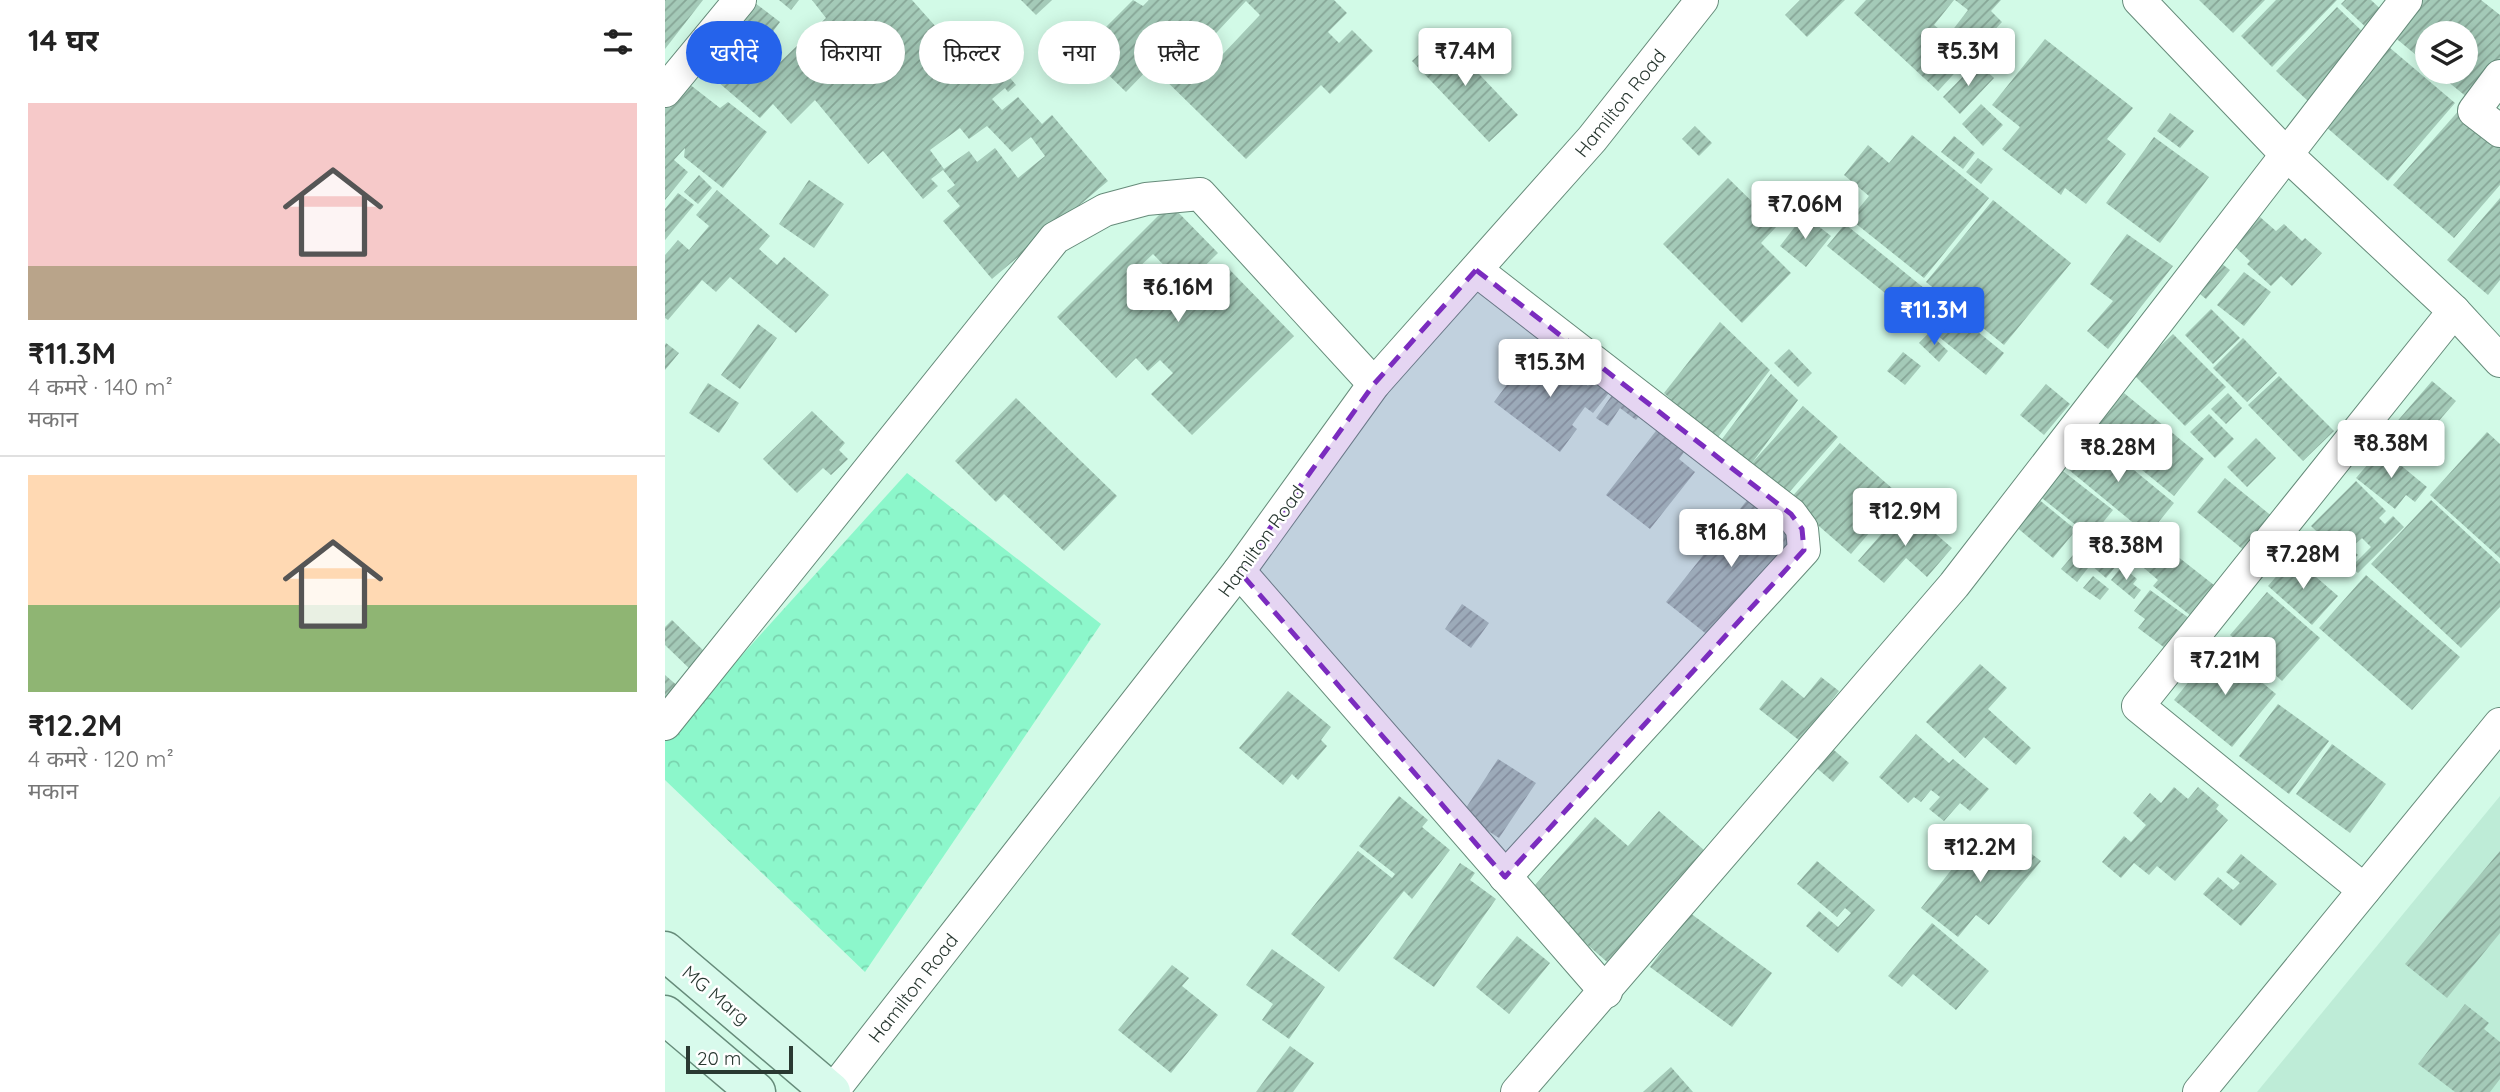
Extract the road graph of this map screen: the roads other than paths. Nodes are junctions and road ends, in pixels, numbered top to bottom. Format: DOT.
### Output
graph roads {
  1 [pos="740,0"];
  2 [pos="1702,0"];
  3 [pos="2139,0"];
  4 [pos="2406,0"];
  5 [pos="2500,76"];
  6 [pos="665,91"];
  7 [pos="2500,131"];
  8 [pos="2285,153"];
  9 [pos="1476,270"];
  10 [pos="2453,311"];
  11 [pos="2500,361"];
  12 [pos="1374,384"];
  13 [pos="1239,571"];
  14 [pos="665,724"];
  15 [pos="2500,724"];
  16 [pos="1505,877"];
  17 [pos="2364,890"];
  18 [pos="665,951"];
  19 [pos="1606,992"];
  20 [pos="665,1015"];
  21 [pos="756,1092"];
  22 [pos="831,1092"];
  23 [pos="1517,1092"];
  24 [pos="2199,1092"];
  1 -- 6 [label="street"];
  2 -- 9 [label="street, Hamilton Road"];
  3 -- 8 [label="street"];
  4 -- 8 [label="street"];
  5 -- 7 [label="street"];
  8 -- 10 [label="street"];
  8 -- 19 [label="street"];
  9 -- 12 [label="street, Hamilton Road"];
  9 -- 16 [label="street"];
  10 -- 11 [label="street"];
  10 -- 17 [label="street"];
  12 -- 13 [label="street, Hamilton Road"];
  12 -- 14 [label="street"];
  13 -- 16 [label="street"];
  13 -- 22 [label="street, Hamilton Road"];
  15 -- 17 [label="street"];
  16 -- 19 [label="street"];
  17 -- 24 [label="street"];
  18 -- 22 [label="main road, MG Marg"];
  19 -- 23 [label="street"];
  20 -- 21 [label="main road"];
}
